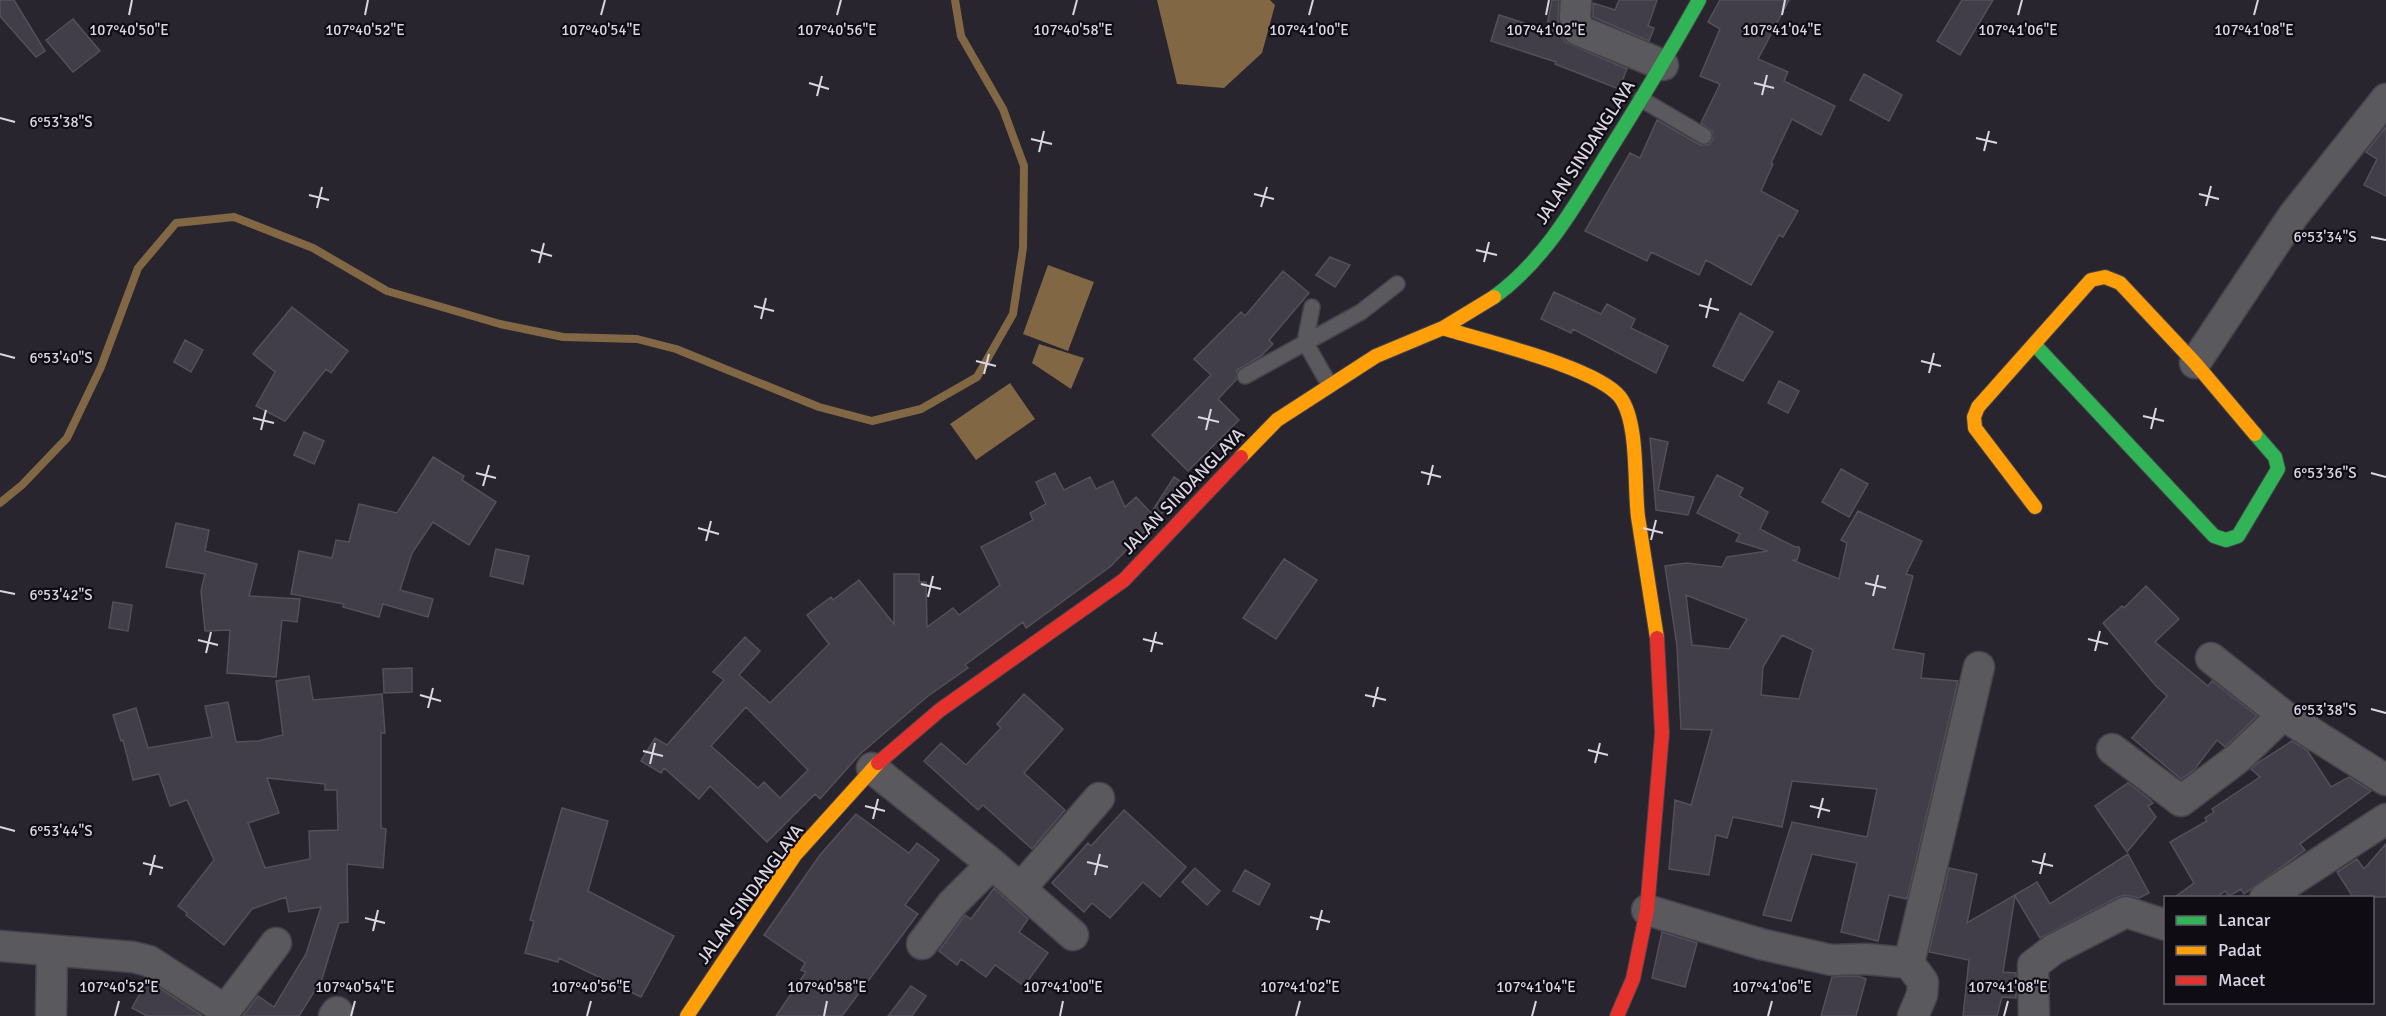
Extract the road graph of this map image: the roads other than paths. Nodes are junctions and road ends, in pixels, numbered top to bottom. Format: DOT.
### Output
graph roads {
  1 [pos="1576,0"];
  2 [pos="1699,0"];
  3 [pos="1663,65"];
  4 [pos="1641,99"];
  5 [pos="2386,99"];
  6 [pos="1704,136"];
  7 [pos="1397,284"];
  8 [pos="1312,307"];
  9 [pos="1443,328"];
  10 [pos="1305,342"];
  11 [pos="2034,344"];
  12 [pos="2195,363"];
  13 [pos="1245,376"];
  14 [pos="1329,384"];
  15 [pos="2035,507"];
  16 [pos="2211,658"];
  17 [pos="1979,667"];
  18 [pos="2283,715"];
  19 [pos="2112,749"];
  20 [pos="872,768"];
  21 [pos="2386,780"];
  22 [pos="1099,798"];
  23 [pos="2386,819"];
  24 [pos="992,864"];
  25 [pos="1020,889"];
  26 [pos="2267,896"];
  27 [pos="1647,910"];
  28 [pos="2164,924"];
  29 [pos="1073,935"];
  30 [pos="276,943"];
  31 [pos="922,944"];
  32 [pos="0,946"];
  33 [pos="52,952"];
  34 [pos="1909,963"];
  35 [pos="223,1013"];
  36 [pos="51,1016"];
  37 [pos="687,1016"];
  38 [pos="1617,1016"];
  39 [pos="1913,1016"];
  40 [pos="2034,1016"];
  1 -- 3 [label="street"];
  2 -- 3 [label="street, JALAN SINDANGLAYA"];
  3 -- 4 [label="street, JALAN SINDANGLAYA"];
  4 -- 6 [label="lane"];
  4 -- 9 [label="street, JALAN SINDANGLAYA"];
  5 -- 12 [label="street"];
  7 -- 10 [label="lane"];
  8 -- 10 [label="lane"];
  9 -- 14 [label="street, JALAN SINDANGLAYA"];
  9 -- 27 [label="street"];
  10 -- 13 [label="lane"];
  10 -- 14 [label="lane"];
  11 -- 12 [label="street"];
  11 -- 12 [label="street"];
  11 -- 15 [label="street"];
  14 -- 20 [label="street, JALAN SINDANGLAYA"];
  16 -- 18 [label="street"];
  17 -- 34 [label="street"];
  18 -- 19 [label="street"];
  18 -- 21 [label="street"];
  20 -- 24 [label="street"];
  20 -- 37 [label="street, JALAN SINDANGLAYA"];
  22 -- 25 [label="street"];
  23 -- 26 [label="street"];
  24 -- 25 [label="street"];
  24 -- 31 [label="street"];
  25 -- 29 [label="street"];
  27 -- 34 [label="street"];
  27 -- 38 [label="street"];
  28 -- 40 [label="street"];
  30 -- 35 [label="street"];
  32 -- 33 [label="street"];
  33 -- 35 [label="street"];
  33 -- 36 [label="street"];
  34 -- 39 [label="street"];
}
